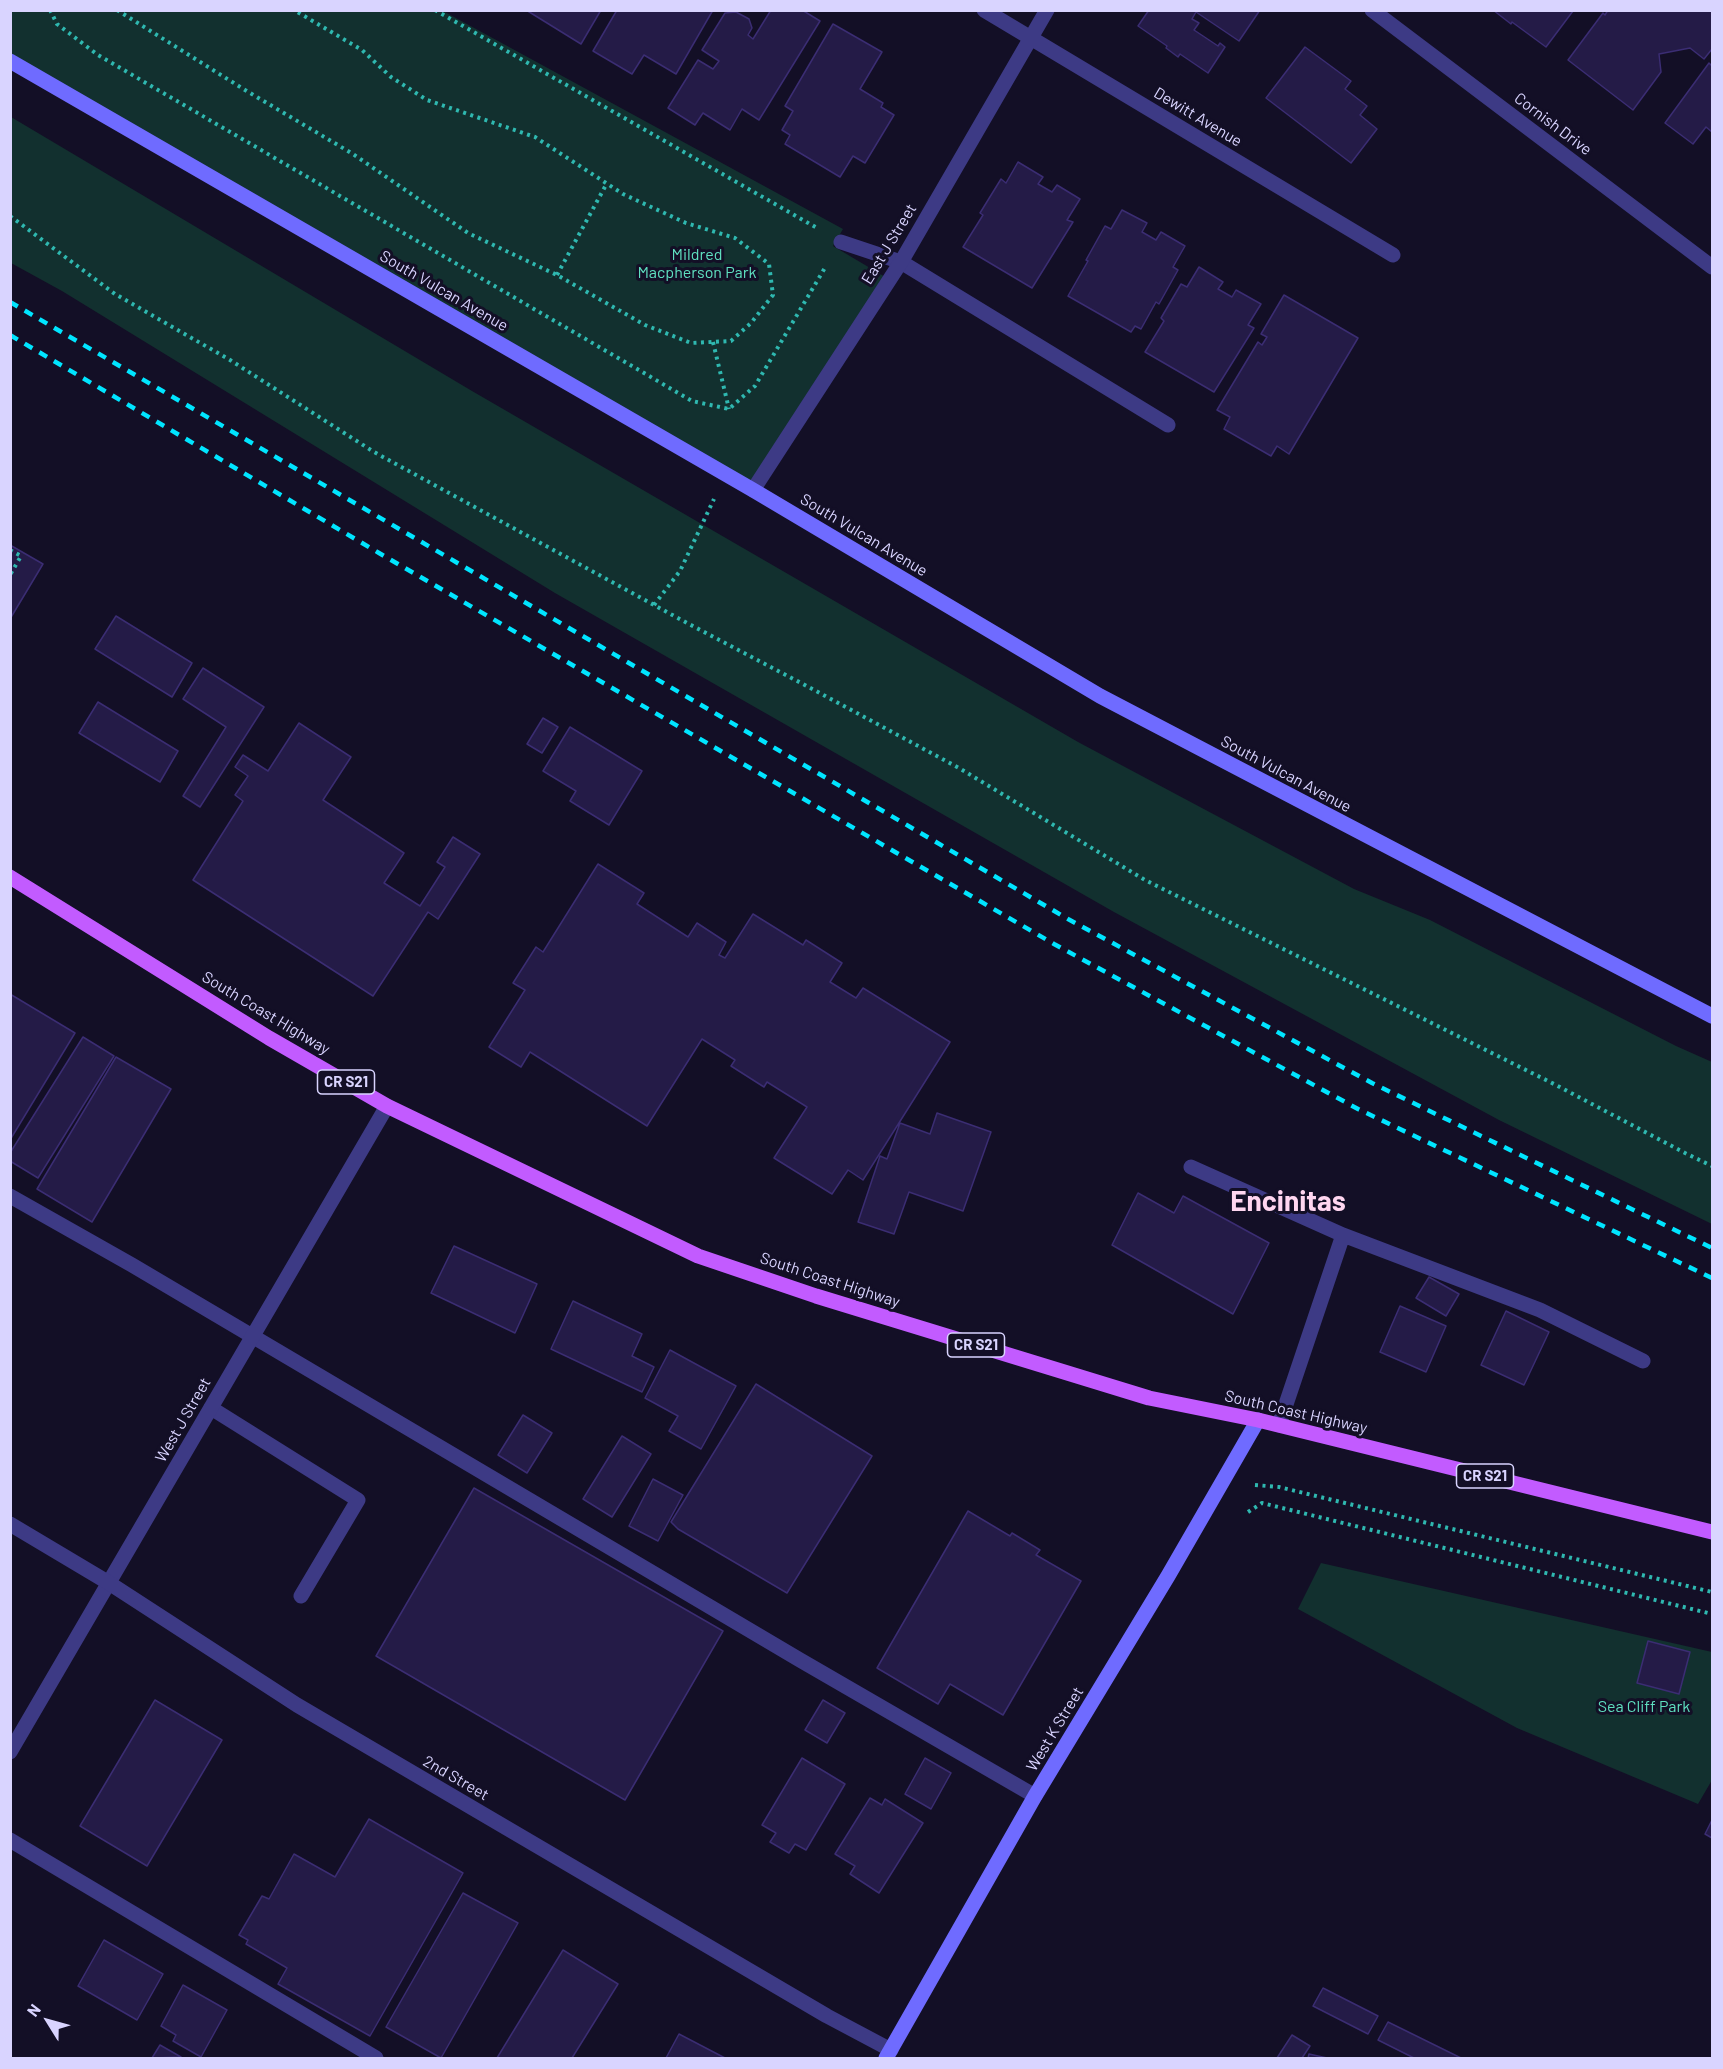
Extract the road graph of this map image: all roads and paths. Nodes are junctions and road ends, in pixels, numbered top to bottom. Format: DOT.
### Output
graph roads {
  1 [pos="50,10"];
  2 [pos="117,10"];
  3 [pos="294,10"];
  4 [pos="435,10"];
  5 [pos="984,10"];
  6 [pos="1047,10"];
  7 [pos="1372,10"];
  8 [pos="1031,38"];
  9 [pos="10,61"];
  10 [pos="607,183"];
  11 [pos="10,216"];
  12 [pos="841,242"];
  13 [pos="1393,255"];
  14 [pos="901,262"];
  15 [pos="1713,267"];
  16 [pos="557,275"];
  17 [pos="713,342"];
  18 [pos="729,408"];
  19 [pos="1168,425"];
  20 [pos="726,474"];
  21 [pos="753,490"];
  22 [pos="10,550"];
  23 [pos="10,575"];
  24 [pos="654,605"];
  25 [pos="10,878"];
  26 [pos="1713,1016"];
  27 [pos="387,1106"];
  28 [pos="1713,1166"];
  29 [pos="1191,1167"];
  30 [pos="10,1196"];
  31 [pos="1343,1235"];
  32 [pos="253,1336"];
  33 [pos="1642,1361"];
  34 [pos="211,1408"];
  35 [pos="1258,1420"];
  36 [pos="1279,1425"];
  37 [pos="1212,1499"];
  38 [pos="1248,1512"];
  39 [pos="10,1524"];
  40 [pos="1713,1532"];
  41 [pos="109,1582"];
  42 [pos="1713,1592"];
  43 [pos="301,1596"];
  44 [pos="1713,1614"];
  45 [pos="10,1752"];
  46 [pos="1035,1796"];
  47 [pos="10,1840"];
  48 [pos="888,2054"];
  49 [pos="376,2058"];
  1 -- 18 [label="path"];
  2 -- 16 [label="path"];
  3 -- 10 [label="path"];
  4 -- 12 [label="path"];
  5 -- 8 [label="street, Dewitt Avenue"];
  6 -- 8 [label="street, East J Street"];
  7 -- 15 [label="street, Cornish Drive"];
  8 -- 13 [label="street, Dewitt Avenue"];
  8 -- 14 [label="street, East J Street"];
  9 -- 20 [label="main road, South Vulcan Avenue"];
  10 -- 16 [label="path"];
  10 -- 17 [label="path"];
  11 -- 24 [label="path"];
  12 -- 14 [label="street"];
  12 -- 18 [label="path"];
  14 -- 19 [label="street"];
  14 -- 21 [label="street, East J Street"];
  16 -- 17 [label="path"];
  17 -- 18 [label="path"];
  20 -- 21 [label="main road, South Vulcan Avenue"];
  20 -- 24 [label="path"];
  21 -- 26 [label="main road, South Vulcan Avenue"];
  22 -- 23 [label="path"];
  24 -- 28 [label="path"];
  25 -- 27 [label="main road, South Coast Highway / CR S21"];
  27 -- 32 [label="street, West J Street"];
  27 -- 35 [label="main road, South Coast Highway / CR S21"];
  29 -- 31 [label="street"];
  30 -- 32 [label="street"];
  31 -- 33 [label="street"];
  31 -- 36 [label="street"];
  32 -- 34 [label="street, West J Street"];
  32 -- 46 [label="street"];
  34 -- 41 [label="street, West J Street"];
  34 -- 43 [label="street"];
  35 -- 36 [label="main road, South Coast Highway / CR S21"];
  35 -- 37 [label="main road, West K Street"];
  36 -- 40 [label="main road, South Coast Highway / CR S21"];
  37 -- 42 [label="path"];
  37 -- 46 [label="main road, West K Street"];
  38 -- 44 [label="path"];
  39 -- 41 [label="street, 2nd Street"];
  41 -- 45 [label="street, West J Street"];
  41 -- 48 [label="street, 2nd Street"];
  46 -- 48 [label="main road, West K Street"];
  47 -- 49 [label="street"];
}
